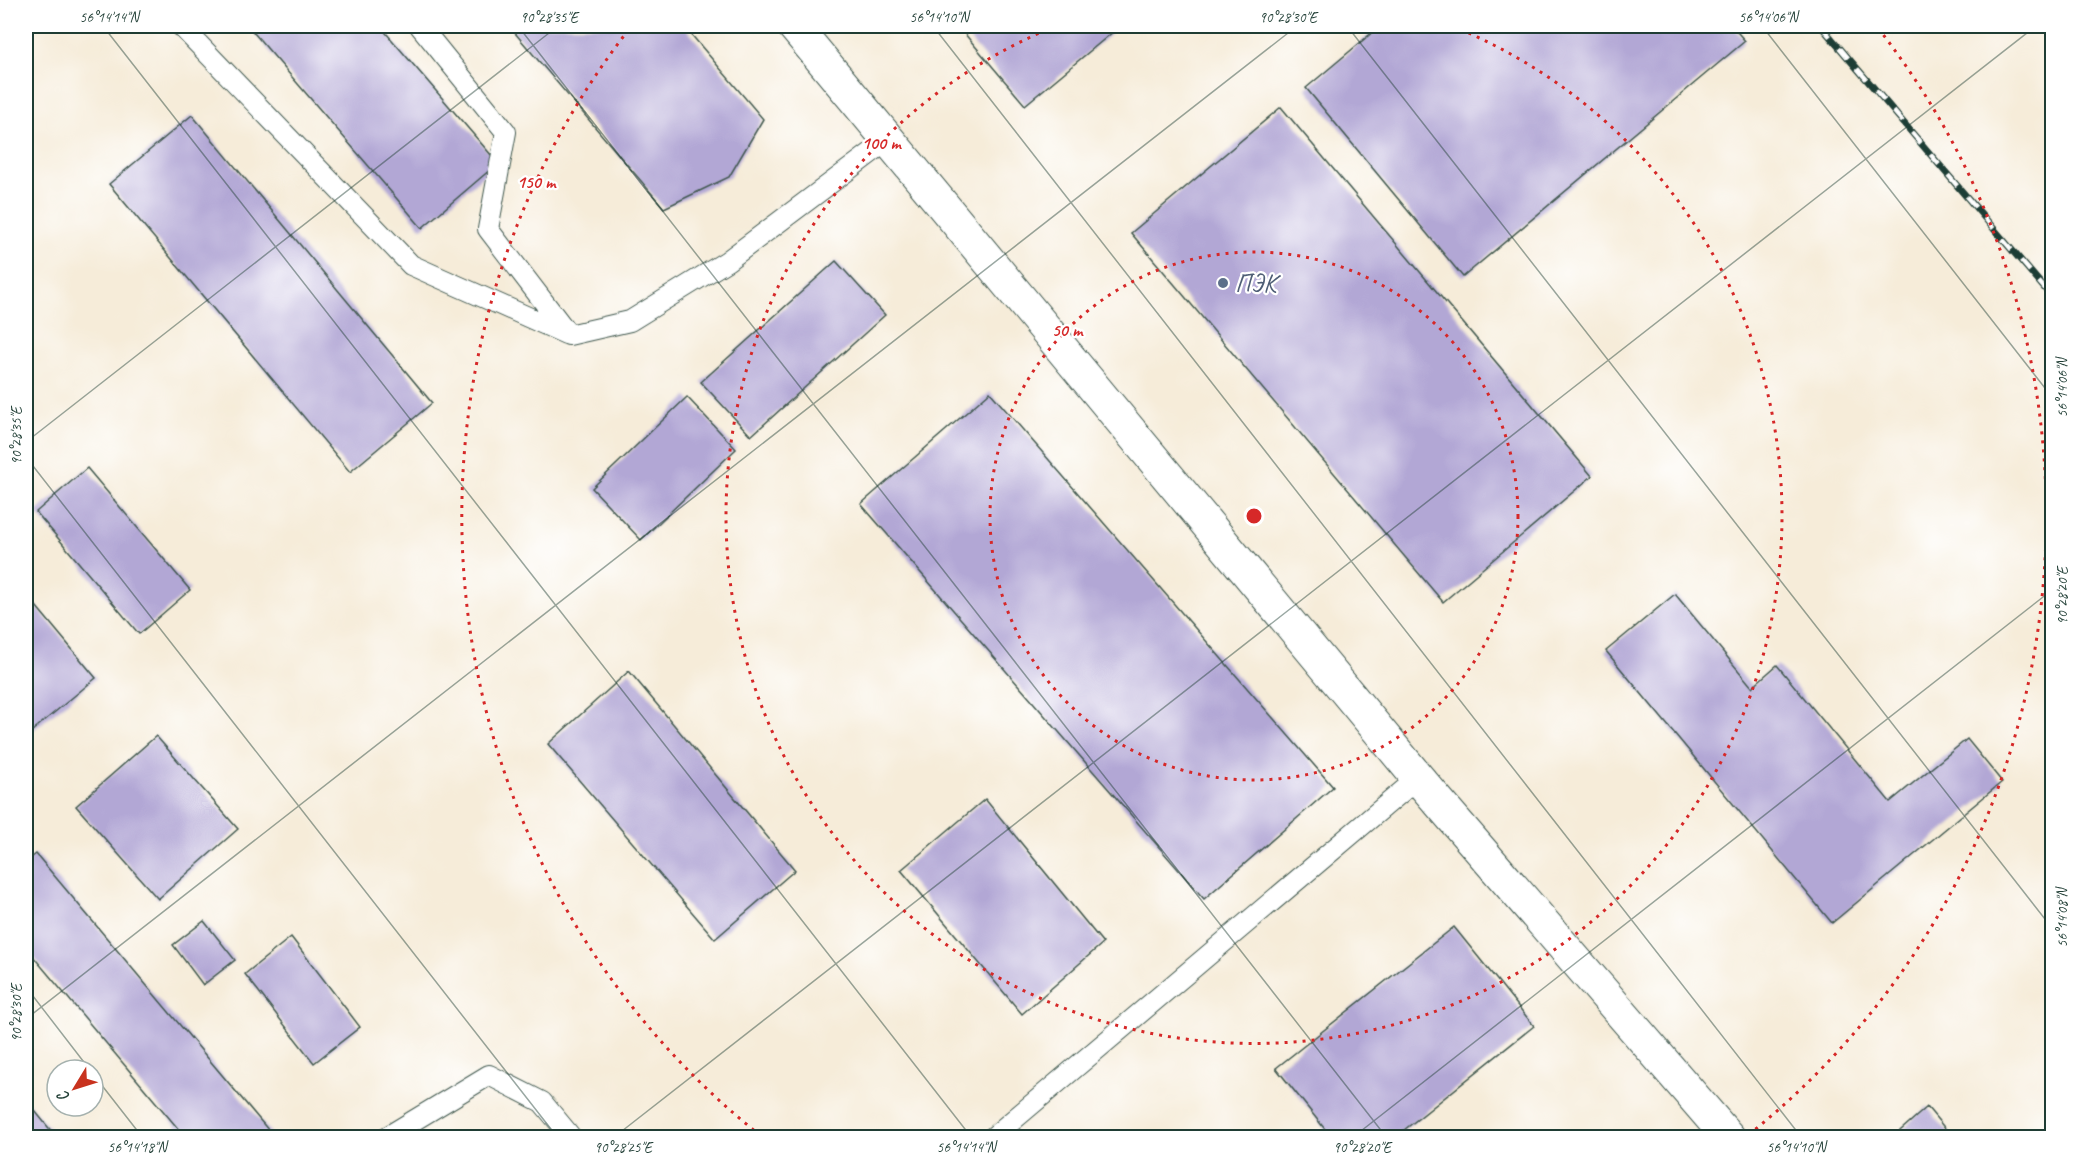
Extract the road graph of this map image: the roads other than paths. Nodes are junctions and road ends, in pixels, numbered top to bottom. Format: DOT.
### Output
graph roads {
  1 [pos="181,26"];
  2 [pos="420,26"];
  3 [pos="794,26"];
  4 [pos="888,140"];
  5 [pos="569,335"];
  6 [pos="1418,778"];
  7 [pos="385,1137"];
  8 [pos="572,1137"];
  9 [pos="992,1137"];
  10 [pos="1729,1137"];
  1 -- 5 [label="lane"];
  2 -- 5 [label="lane"];
  3 -- 4 [label="street"];
  4 -- 5 [label="lane"];
  4 -- 6 [label="street"];
  6 -- 9 [label="lane"];
  6 -- 10 [label="street"];
  7 -- 8 [label="lane"];
}
